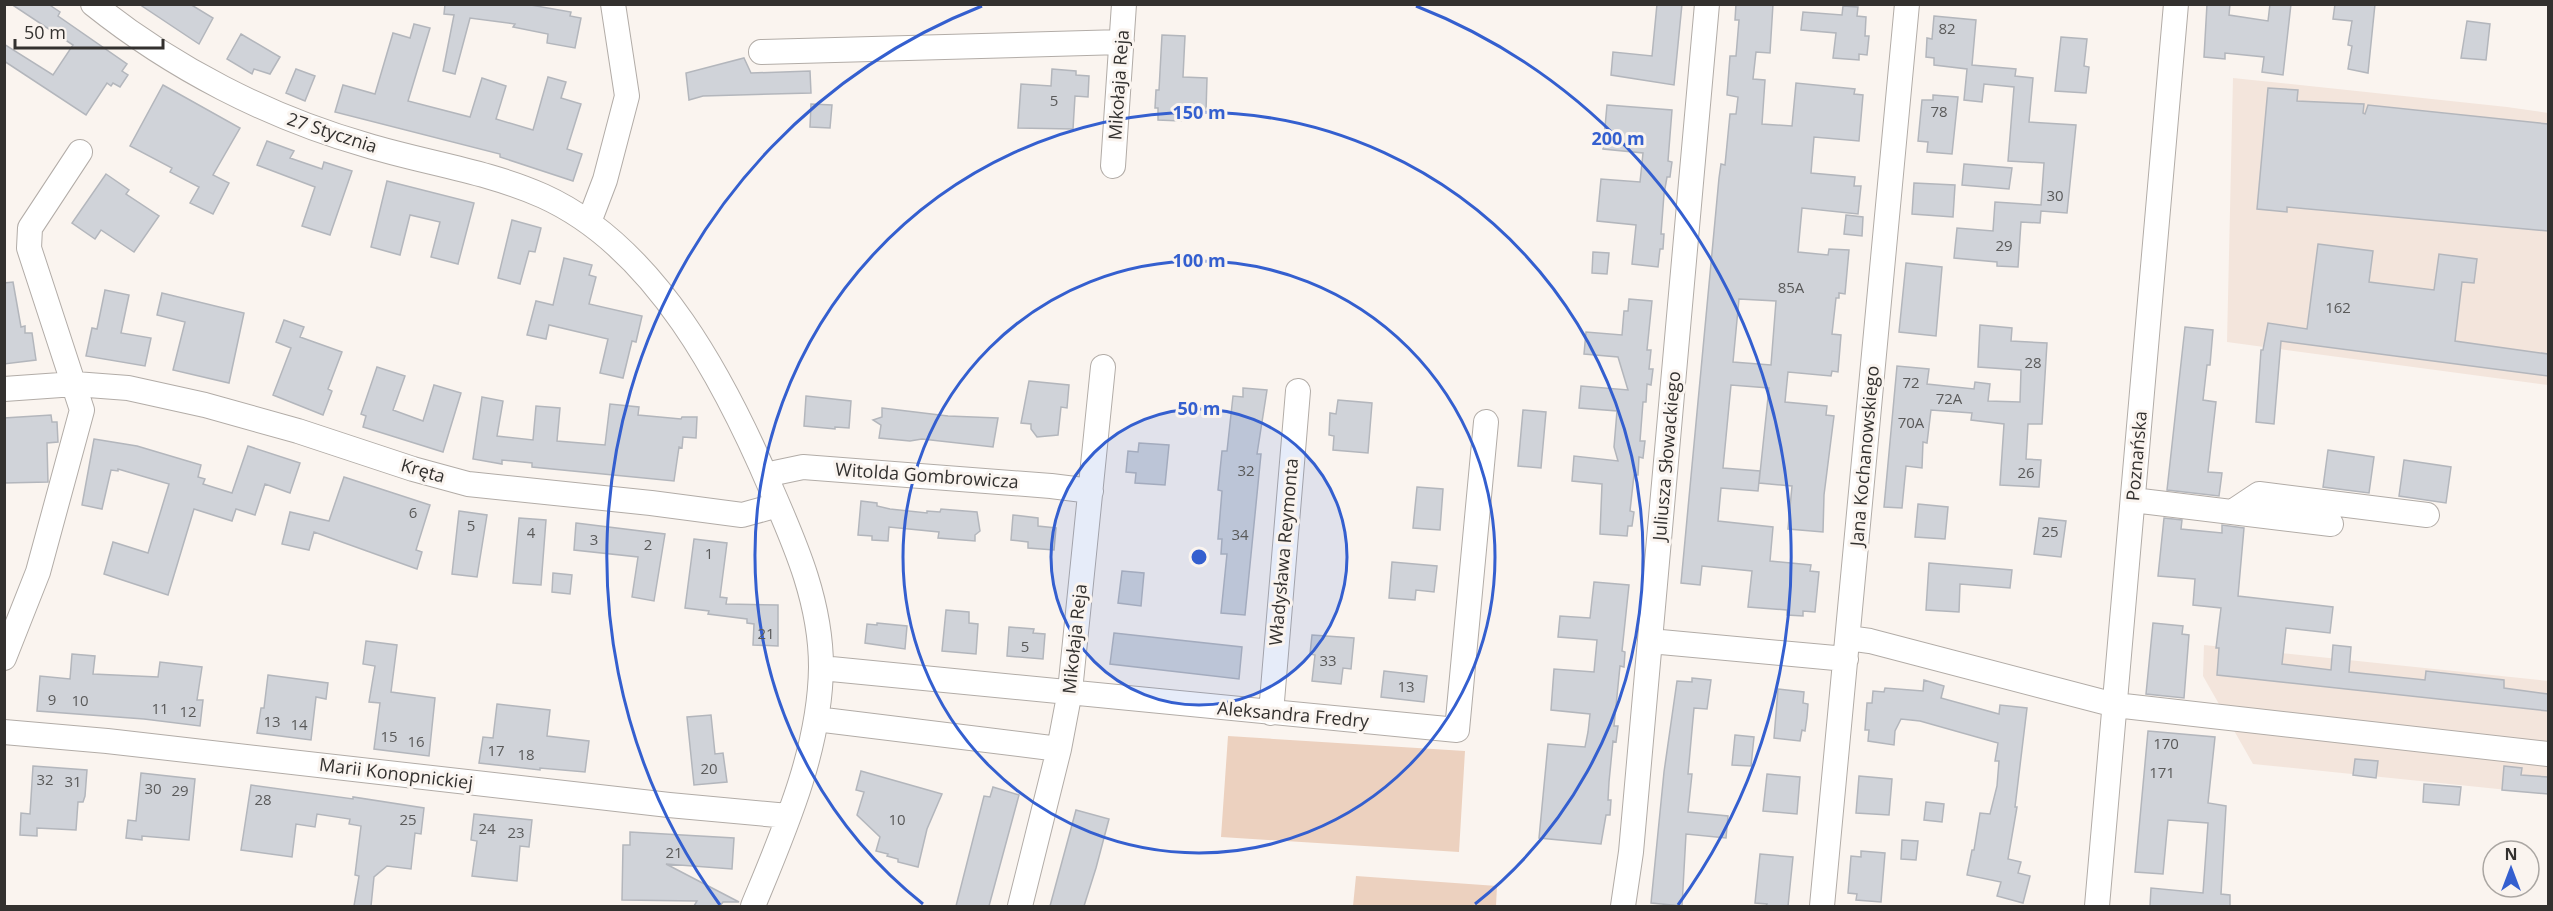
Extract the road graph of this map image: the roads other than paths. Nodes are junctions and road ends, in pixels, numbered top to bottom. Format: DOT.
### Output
graph roads {
  1 [pos="93,4"];
  2 [pos="613,4"];
  3 [pos="1124,4"];
  4 [pos="1707,4"];
  5 [pos="1907,4"];
  6 [pos="2176,4"];
  7 [pos="1122,42"];
  8 [pos="761,52"];
  9 [pos="80,152"];
  10 [pos="1113,166"];
  11 [pos="589,222"];
  12 [pos="1102,367"];
  13 [pos="75,384"];
  14 [pos="4,389"];
  15 [pos="1298,390"];
  16 [pos="1486,422"];
  17 [pos="765,475"];
  18 [pos="1090,491"];
  19 [pos="2133,500"];
  20 [pos="778,505"];
  21 [pos="2232,512"];
  22 [pos="2427,515"];
  23 [pos="2331,524"];
  24 [pos="1650,641"];
  25 [pos="1847,649"];
  26 [pos="4,658"];
  27 [pos="821,668"];
  28 [pos="1070,691"];
  29 [pos="2115,705"];
  30 [pos="1270,713"];
  31 [pos="816,719"];
  32 [pos="4,732"];
  33 [pos="1059,749"];
  34 [pos="2548,754"];
  35 [pos="788,816"];
  36 [pos="753,906"];
  37 [pos="1020,906"];
  38 [pos="1623,906"];
  39 [pos="1822,906"];
  40 [pos="2097,906"];
  1 -- 11 [label="street, 27 Stycznia"];
  2 -- 11 [label="street"];
  3 -- 7 [label="street, Mikołaja Reja"];
  4 -- 24 [label="street, Juliusza Słowackiego"];
  5 -- 25 [label="street, Jana Kochanowskiego"];
  6 -- 19 [label="street, Poznańska"];
  7 -- 8 [label="street"];
  7 -- 10 [label="street, Mikołaja Reja"];
  9 -- 13 [label="street"];
  11 -- 17 [label="street, 27 Stycznia"];
  12 -- 18 [label="street, Mikołaja Reja"];
  13 -- 14 [label="street, Kręta"];
  13 -- 20 [label="street, Kręta"];
  13 -- 26 [label="street"];
  15 -- 30 [label="street, Władysława Reymonta"];
  16 -- 30 [label="street, Aleksandra Fredry"];
  17 -- 18 [label="street, Witolda Gombrowicza"];
  17 -- 20 [label="street, 27 Stycznia"];
  18 -- 28 [label="street, Mikołaja Reja"];
  19 -- 21 [label="street"];
  19 -- 29 [label="street, Poznańska"];
  20 -- 27 [label="street, 27 Stycznia"];
  21 -- 22 [label="street"];
  21 -- 23 [label="street"];
  24 -- 25 [label="street"];
  24 -- 38 [label="street, Juliusza Słowackiego"];
  25 -- 29 [label="street"];
  25 -- 39 [label="street, Jana Kochanowskiego"];
  27 -- 28 [label="street, Aleksandra Fredry"];
  27 -- 31 [label="street, 27 Stycznia"];
  28 -- 30 [label="street, Aleksandra Fredry"];
  28 -- 33 [label="street, Mikołaja Reja"];
  29 -- 34 [label="street"];
  29 -- 40 [label="street, Poznańska"];
  31 -- 33 [label="street"];
  31 -- 35 [label="street, 27 Stycznia"];
  32 -- 35 [label="street, Marii Konopnickiej"];
  33 -- 37 [label="street, Mikołaja Reja"];
  35 -- 36 [label="street, 27 Stycznia"];
}
